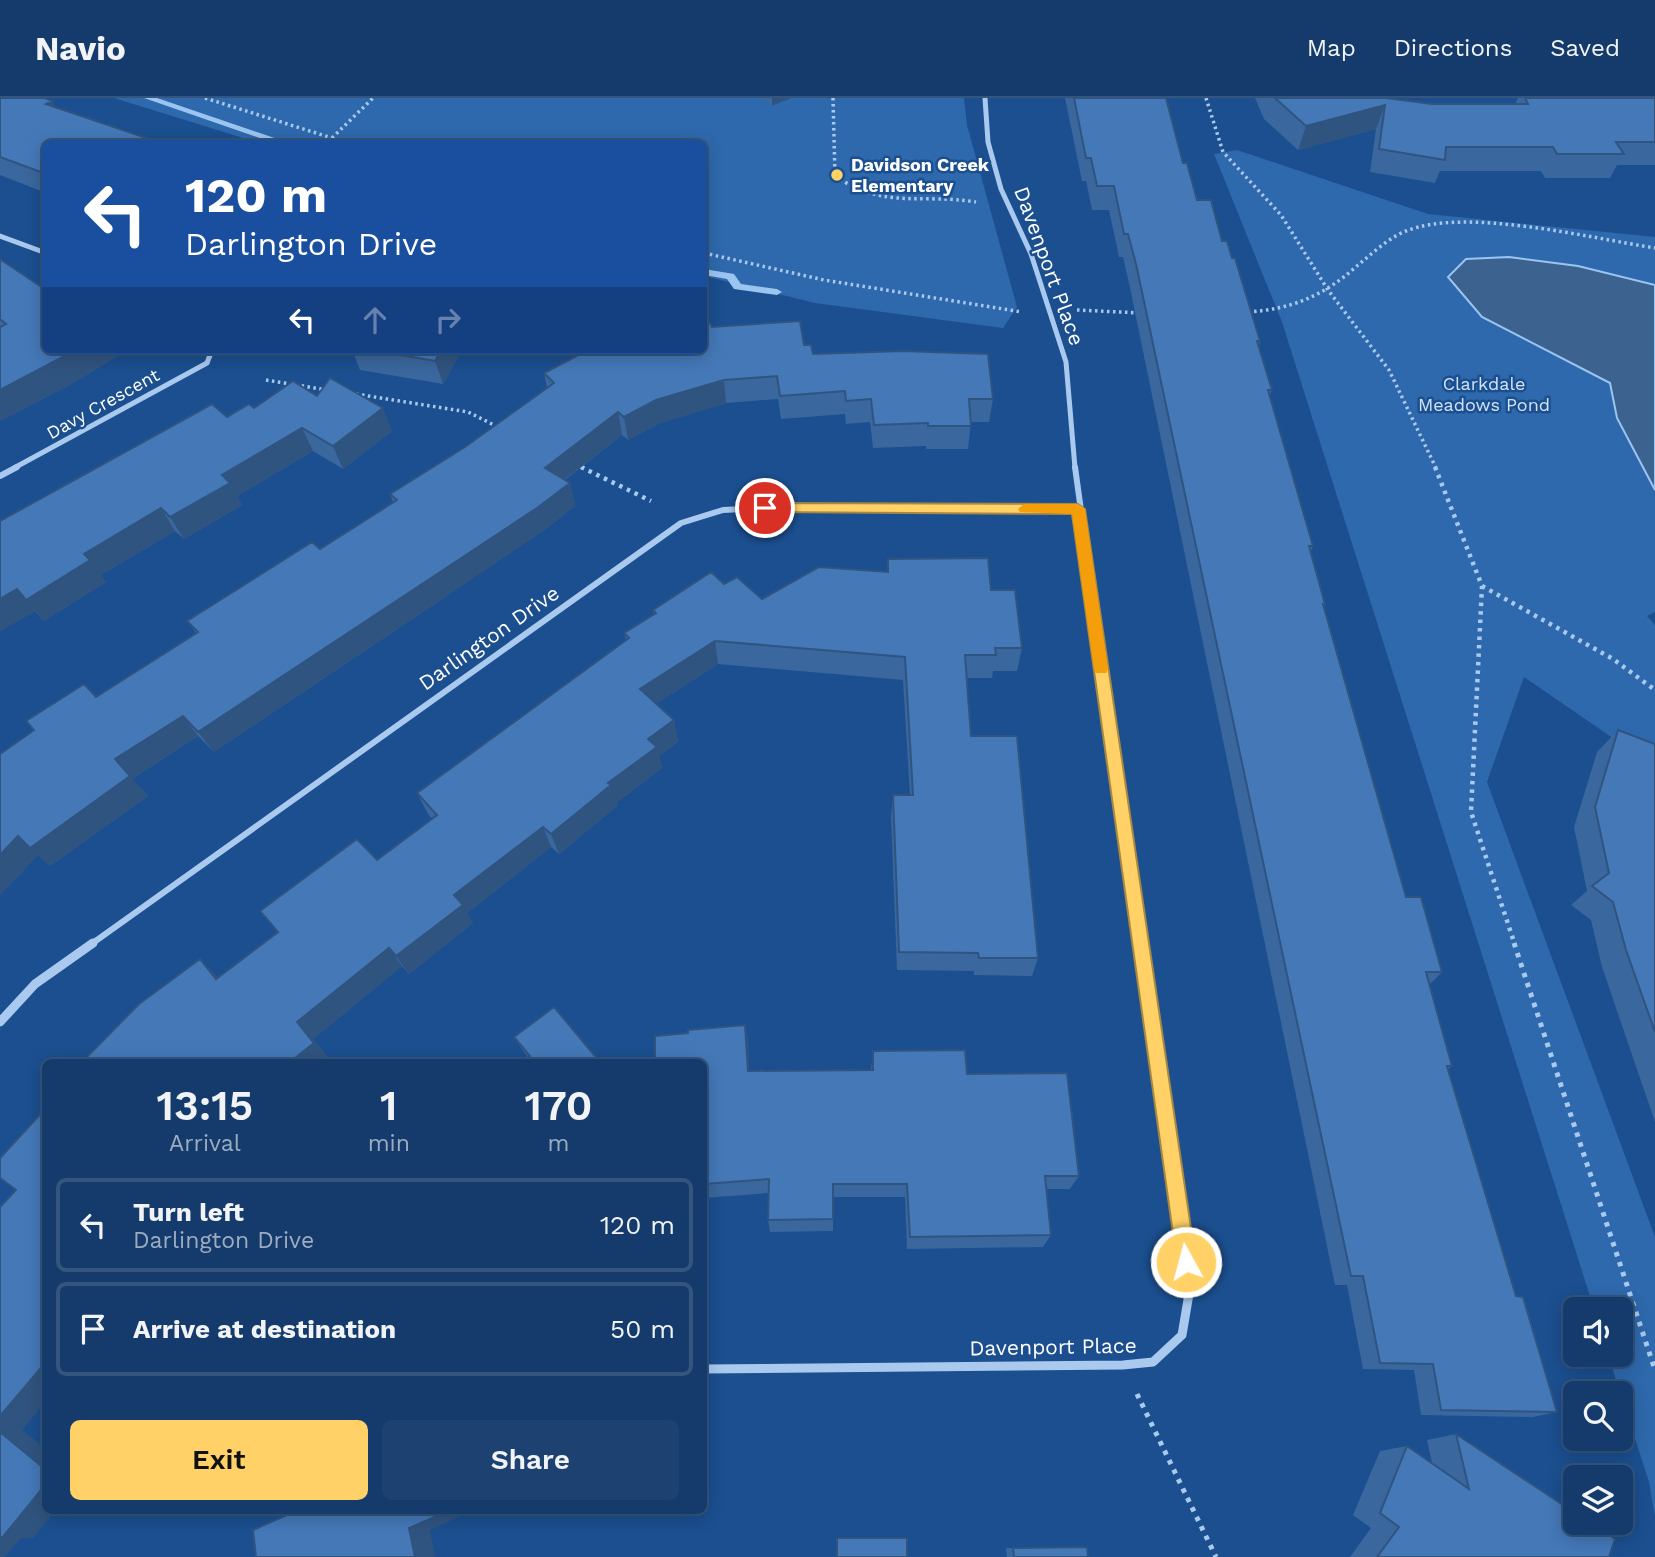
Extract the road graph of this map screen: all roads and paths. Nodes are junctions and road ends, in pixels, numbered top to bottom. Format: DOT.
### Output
graph roads {
  1 [pos="205,98"];
  2 [pos="373,98"];
  3 [pos="833,98"];
  4 [pos="985,98"];
  5 [pos="1206,98"];
  6 [pos="332,138"];
  7 [pos="338,140"];
  8 [pos="982,203"];
  9 [pos="0,236"];
  10 [pos="1655,248"];
  11 [pos="42,252"];
  12 [pos="1328,290"];
  13 [pos="1022,301"];
  14 [pos="1024,312"];
  15 [pos="210,354"];
  16 [pos="265,380"];
  17 [pos="333,391"];
  18 [pos="347,393"];
  19 [pos="505,430"];
  20 [pos="566,460"];
  21 [pos="0,476"];
  22 [pos="651,501"];
  23 [pos="1078,509"];
  24 [pos="1482,586"];
  25 [pos="1655,690"];
  26 [pos="0,1022"];
  27 [pos="1124,1366"];
  28 [pos="707,1369"];
  29 [pos="1655,1370"];
  30 [pos="1216,1557"];
  1 -- 6 [label="path"];
  2 -- 6 [label="path"];
  3 -- 8 [label="path"];
  4 -- 23 [label="street, Davenport Place"];
  5 -- 12 [label="path"];
  6 -- 7 [label="path"];
  9 -- 11 [label="street"];
  10 -- 12 [label="path"];
  12 -- 24 [label="path"];
  13 -- 14 [label="path"];
  15 -- 21 [label="street, Davy Crescent"];
  16 -- 17 [label="path"];
  18 -- 19 [label="path"];
  20 -- 22 [label="path"];
  23 -- 26 [label="street, Darlington Drive"];
  23 -- 27 [label="street, Davenport Place"];
  24 -- 25 [label="path"];
  24 -- 29 [label="path"];
  27 -- 28 [label="street, Davenport Place"];
  27 -- 30 [label="path"];
}
